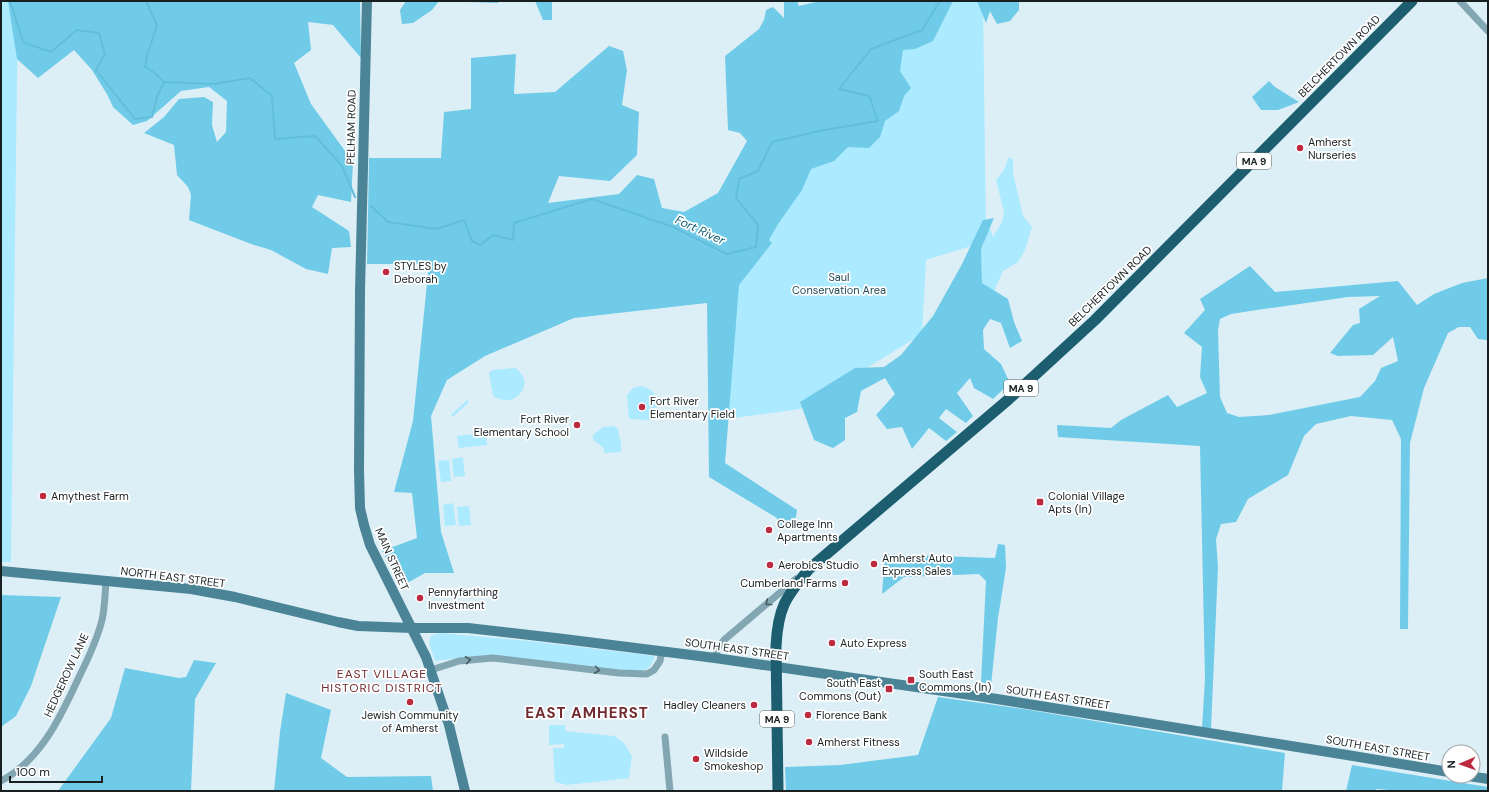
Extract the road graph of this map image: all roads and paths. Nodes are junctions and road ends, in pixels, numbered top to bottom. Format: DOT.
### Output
graph roads {
  1 [pos="367,1"];
  2 [pos="1412,1"];
  3 [pos="1460,1"];
  4 [pos="1488,31"];
  5 [pos="360,253"];
  6 [pos="809,569"];
  7 [pos="1,571"];
  8 [pos="106,580"];
  9 [pos="412,628"];
  10 [pos="662,651"];
  11 [pos="715,658"];
  12 [pos="776,666"];
  13 [pos="430,670"];
  14 [pos="665,737"];
  15 [pos="1441,771"];
  16 [pos="1,780"];
  17 [pos="466,791"];
  18 [pos="670,791"];
  19 [pos="778,791"];
  1 -- 5 [label="main road, PELHAM ROAD"];
  2 -- 6 [label="highway, BELCHERTOWN ROAD / MA 9"];
  3 -- 4 [label="street"];
  5 -- 9 [label="main road, MAIN STREET"];
  6 -- 11 [label="street, BELCHERTOWN ROAD, one-way"];
  6 -- 12 [label="highway, BELCHERTOWN ROAD / MA 9"];
  7 -- 8 [label="main road, NORTH EAST STREET"];
  8 -- 9 [label="main road, NORTH EAST STREET"];
  8 -- 16 [label="street, HEDGEROW LANE"];
  9 -- 10 [label="main road, SOUTH EAST STREET"];
  9 -- 13 [label="main road, MAIN STREET"];
  10 -- 11 [label="main road, SOUTH EAST STREET"];
  13 -- 10 [label="street, one-way"];
  11 -- 12 [label="main road, SOUTH EAST STREET"];
  12 -- 15 [label="main road, SOUTH EAST STREET"];
  12 -- 19 [label="highway, MA 9"];
  13 -- 17 [label="main road, MAIN STREET"];
  14 -- 18 [label="street"];
}
